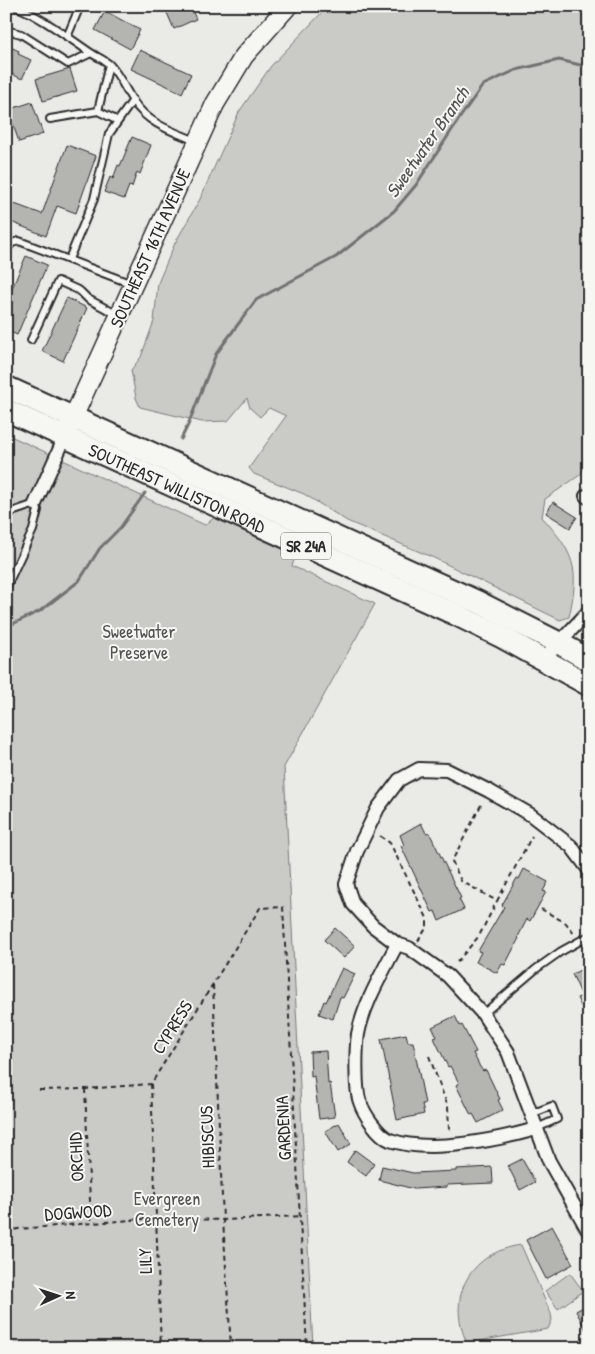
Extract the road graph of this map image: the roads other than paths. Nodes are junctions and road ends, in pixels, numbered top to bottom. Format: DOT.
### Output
graph roads {
  1 [pos="16,6"];
  2 [pos="80,6"];
  3 [pos="288,6"];
  4 [pos="6,30"];
  5 [pos="68,37"];
  6 [pos="91,53"];
  7 [pos="109,64"];
  8 [pos="132,100"];
  9 [pos="98,111"];
  10 [pos="50,119"];
  11 [pos="118,121"];
  12 [pos="198,142"];
  13 [pos="6,250"];
  14 [pos="69,259"];
  15 [pos="133,284"];
  16 [pos="119,316"];
  17 [pos="31,340"];
  18 [pos="6,387"];
  19 [pos="6,410"];
  20 [pos="74,417"];
  21 [pos="65,437"];
  22 [pos="35,504"];
  23 [pos="6,514"];
  24 [pos="6,588"];
  25 [pos="589,611"];
  26 [pos="559,643"];
  27 [pos="544,659"];
  28 [pos="589,660"];
  29 [pos="589,685"];
  30 [pos="589,870"];
  31 [pos="589,936"];
  32 [pos="397,944"];
  33 [pos="483,1014"];
  34 [pos="531,1114"];
  35 [pos="536,1129"];
  36 [pos="589,1232"];
  1 -- 5 [label="lane"];
  2 -- 5 [label="lane"];
  3 -- 12 [label="main road, SOUTHEAST 16TH AVENUE"];
  4 -- 6 [label="lane"];
  5 -- 6 [label="lane"];
  6 -- 7 [label="lane"];
  7 -- 8 [label="lane"];
  7 -- 9 [label="lane"];
  8 -- 11 [label="lane"];
  8 -- 12 [label="lane"];
  9 -- 10 [label="lane"];
  9 -- 11 [label="lane"];
  11 -- 14 [label="lane"];
  12 -- 15 [label="main road, SOUTHEAST 16TH AVENUE"];
  13 -- 14 [label="lane"];
  14 -- 15 [label="lane"];
  15 -- 16 [label="main road, SOUTHEAST 16TH AVENUE"];
  16 -- 17 [label="lane"];
  16 -- 20 [label="main road, SOUTHEAST 16TH AVENUE"];
  18 -- 20 [label="highway, SOUTHEAST WILLISTON ROAD"];
  19 -- 21 [label="highway, SOUTHEAST WILLISTON ROAD"];
  20 -- 21 [label="main road, SOUTHEAST 16TH AVENUE"];
  20 -- 26 [label="highway, SOUTHEAST WILLISTON ROAD / SR 24A"];
  21 -- 22 [label="street, SOUTHEAST 16TH AVENUE"];
  21 -- 27 [label="highway, SOUTHEAST WILLISTON ROAD / SR 24A"];
  22 -- 23 [label="lane"];
  22 -- 24 [label="lane"];
  25 -- 26 [label="street"];
  26 -- 27 [label="street"];
  26 -- 28 [label="highway, SOUTHEAST WILLISTON ROAD / SR 24A"];
  27 -- 29 [label="highway, SOUTHEAST WILLISTON ROAD / SR 24A"];
  30 -- 32 [label="street"];
  31 -- 33 [label="lane"];
  32 -- 33 [label="street"];
  32 -- 35 [label="street"];
  33 -- 34 [label="street"];
  34 -- 35 [label="street"];
  34 -- 35 [label="lane"];
  35 -- 36 [label="street"];
}
